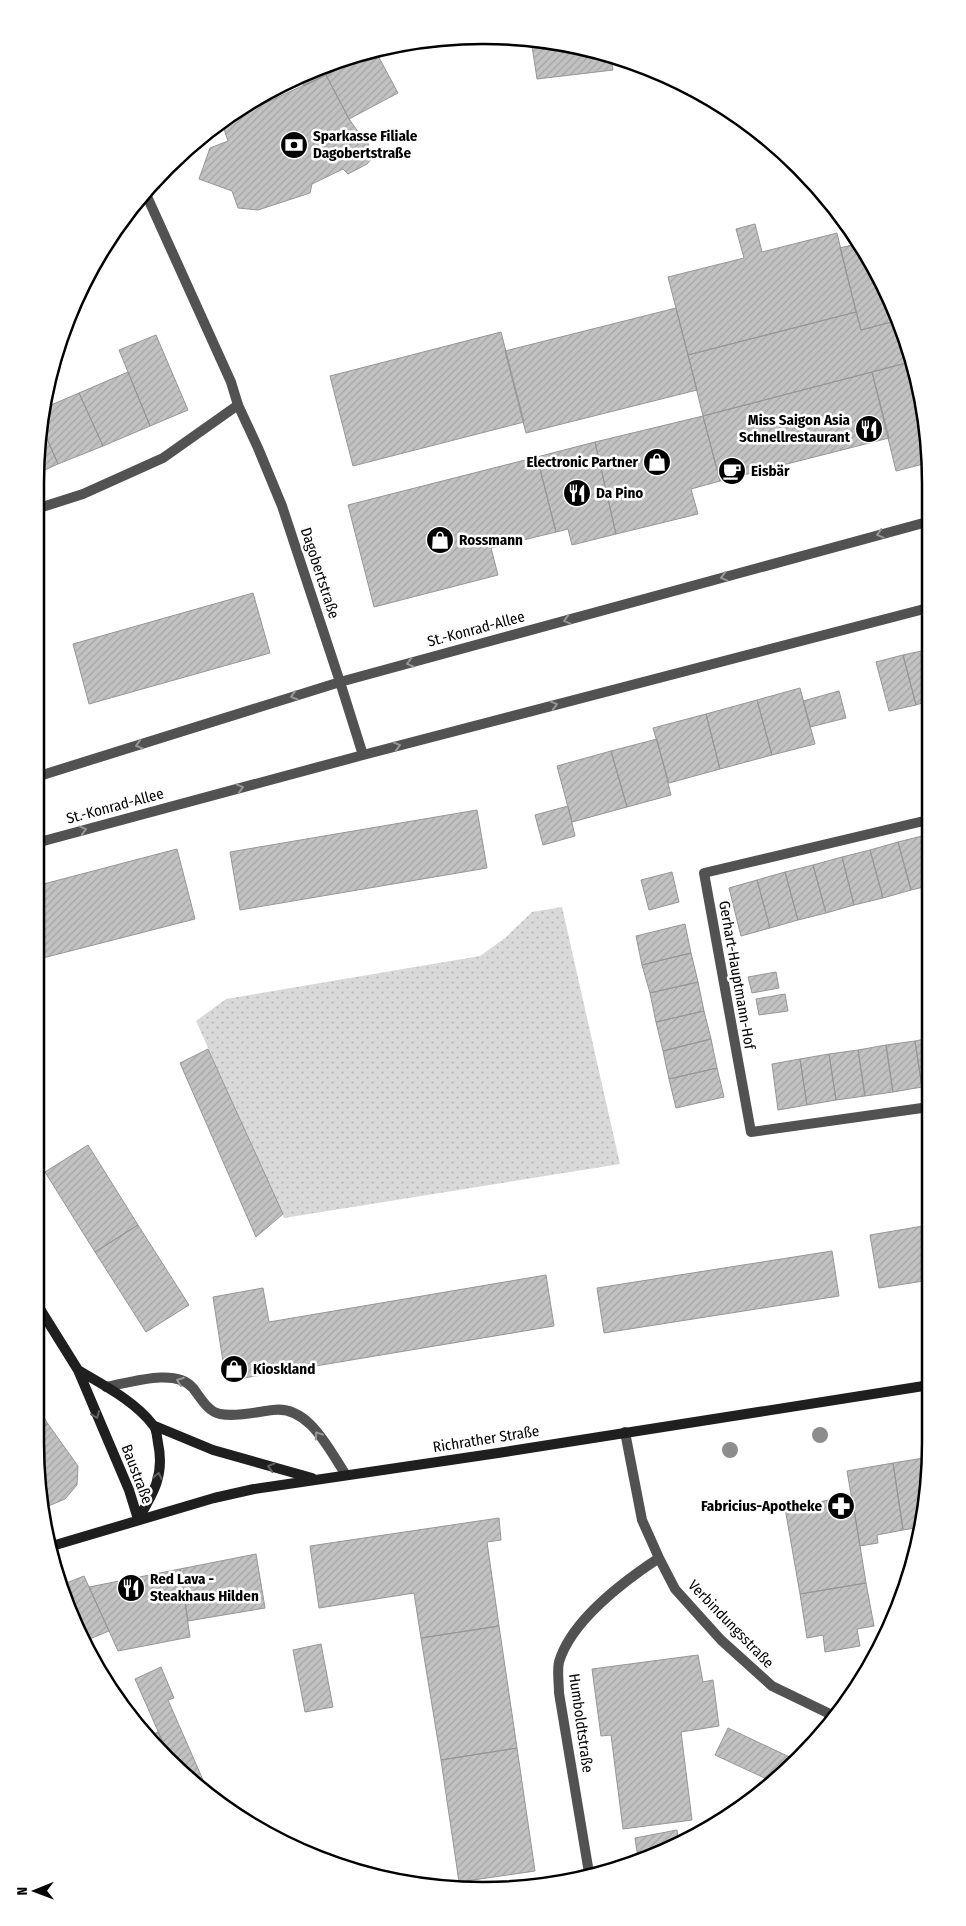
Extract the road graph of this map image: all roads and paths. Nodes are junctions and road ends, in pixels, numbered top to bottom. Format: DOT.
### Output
graph roads {
  1 [pos="148,199"];
  2 [pos="238,405"];
  3 [pos="44,506"];
  4 [pos="922,524"];
  5 [pos="922,610"];
  6 [pos="340,682"];
  7 [pos="363,755"];
  8 [pos="44,774"];
  9 [pos="922,821"];
  10 [pos="44,840"];
  11 [pos="922,1108"];
  12 [pos="44,1315"];
  13 [pos="78,1370"];
  14 [pos="922,1386"];
  15 [pos="106,1387"];
  16 [pos="155,1426"];
  17 [pos="625,1432"];
  18 [pos="346,1475"];
  19 [pos="318,1479"];
  20 [pos="138,1519"];
  21 [pos="56,1545"];
  22 [pos="659,1558"];
  23 [pos="828,1713"];
  24 [pos="588,1869"];
  1 -- 2 [label="street, Dagobertstraße"];
  2 -- 3 [label="street"];
  2 -- 6 [label="street, Dagobertstraße"];
  4 -- 6 [label="street, St.-Konrad-Allee, one-way"];
  7 -- 5 [label="street, St.-Konrad-Allee, one-way"];
  6 -- 7 [label="street, Dagobertstraße"];
  6 -- 8 [label="street, St.-Konrad-Allee, one-way"];
  10 -- 7 [label="street, St.-Konrad-Allee, one-way"];
  9 -- 11 [label="street, Gerhart-Hauptmann-Hof"];
  12 -- 13 [label="main road, Baustraße"];
  13 -- 15 [label="main road, Baustraße"];
  13 -- 20 [label="main road, Baustraße, one-way"];
  14 -- 17 [label="main road, Richrather Straße"];
  15 -- 16 [label="main road, Baustraße"];
  18 -- 15 [label="street, one-way"];
  19 -- 16 [label="main road, one-way"];
  20 -- 16 [label="main road, Baustraße, one-way"];
  17 -- 18 [label="main road, Richrather Straße"];
  17 -- 22 [label="street, Verbindungsstraße"];
  18 -- 19 [label="main road, Richrather Straße"];
  19 -- 20 [label="main road, Richrather Straße"];
  20 -- 21 [label="main road, Richrather Straße"];
  22 -- 23 [label="street, Verbindungsstraße"];
  22 -- 24 [label="street, Humboldtstraße"];
}
